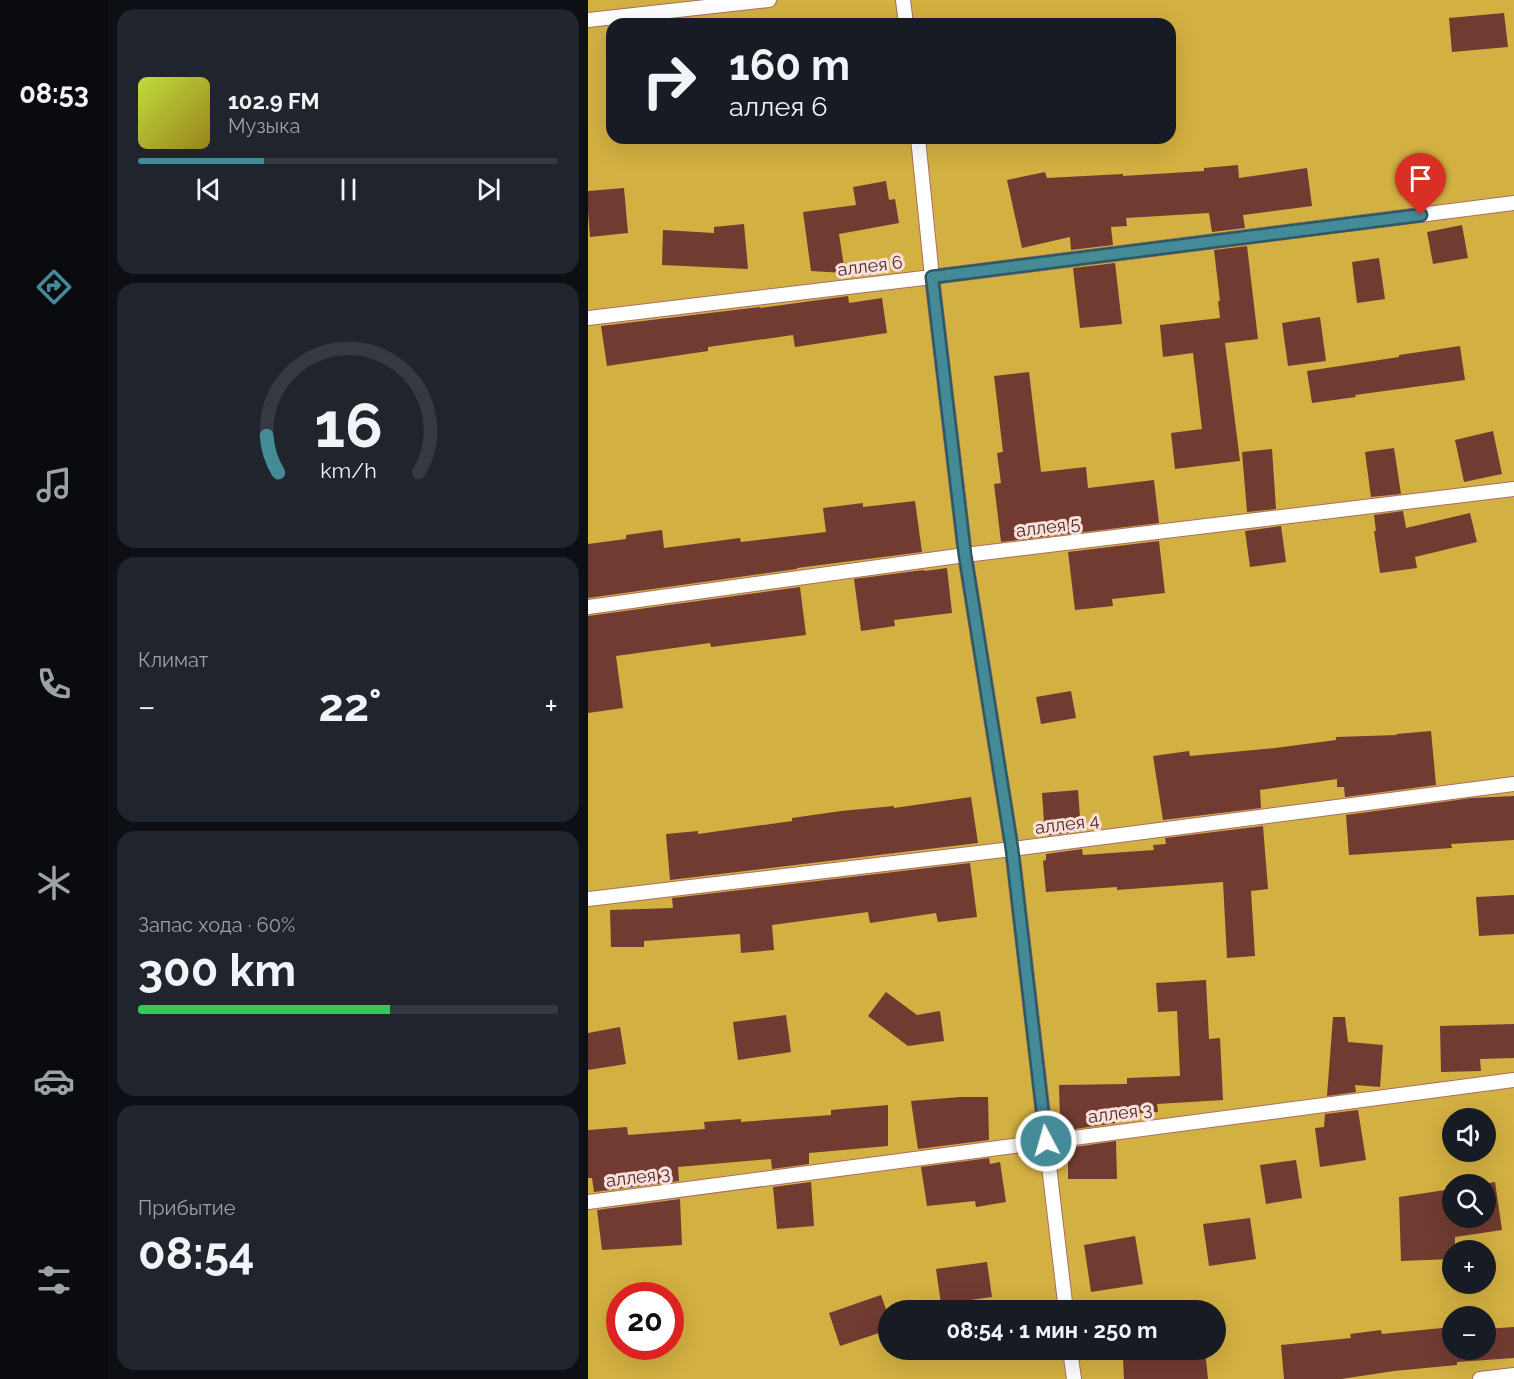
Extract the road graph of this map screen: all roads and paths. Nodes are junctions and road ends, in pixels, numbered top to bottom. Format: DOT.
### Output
graph roads {
  1 [pos="769,0"];
  2 [pos="903,0"];
  3 [pos="606,18"];
  4 [pos="606,18"];
  5 [pos="905,18"];
  6 [pos="588,20"];
  7 [pos="919,144"];
  8 [pos="1514,203"];
  9 [pos="932,277"];
  10 [pos="588,318"];
  11 [pos="1514,489"];
  12 [pos="965,555"];
  13 [pos="588,607"];
  14 [pos="1514,784"];
  15 [pos="1012,849"];
  16 [pos="588,899"];
  17 [pos="1514,1080"];
  18 [pos="1046,1141"];
  19 [pos="588,1202"];
  20 [pos="1065,1300"];
  21 [pos="1071,1360"];
  22 [pos="1514,1375"];
  23 [pos="1074,1379"];
  24 [pos="1480,1379"];
  1 -- 3 [label="lane"];
  2 -- 5 [label="lane"];
  4 -- 6 [label="lane"];
  7 -- 9 [label="lane"];
  8 -- 9 [label="lane, аллея 6"];
  9 -- 10 [label="lane, аллея 6"];
  9 -- 12 [label="lane"];
  11 -- 12 [label="lane, аллея 5"];
  12 -- 13 [label="lane, аллея 5"];
  12 -- 15 [label="lane"];
  14 -- 15 [label="lane, аллея 4"];
  15 -- 16 [label="lane, аллея 4"];
  15 -- 18 [label="lane"];
  17 -- 18 [label="lane, аллея 3"];
  18 -- 19 [label="lane, аллея 3"];
  18 -- 20 [label="lane"];
  21 -- 23 [label="lane"];
  22 -- 24 [label="lane"];
}
